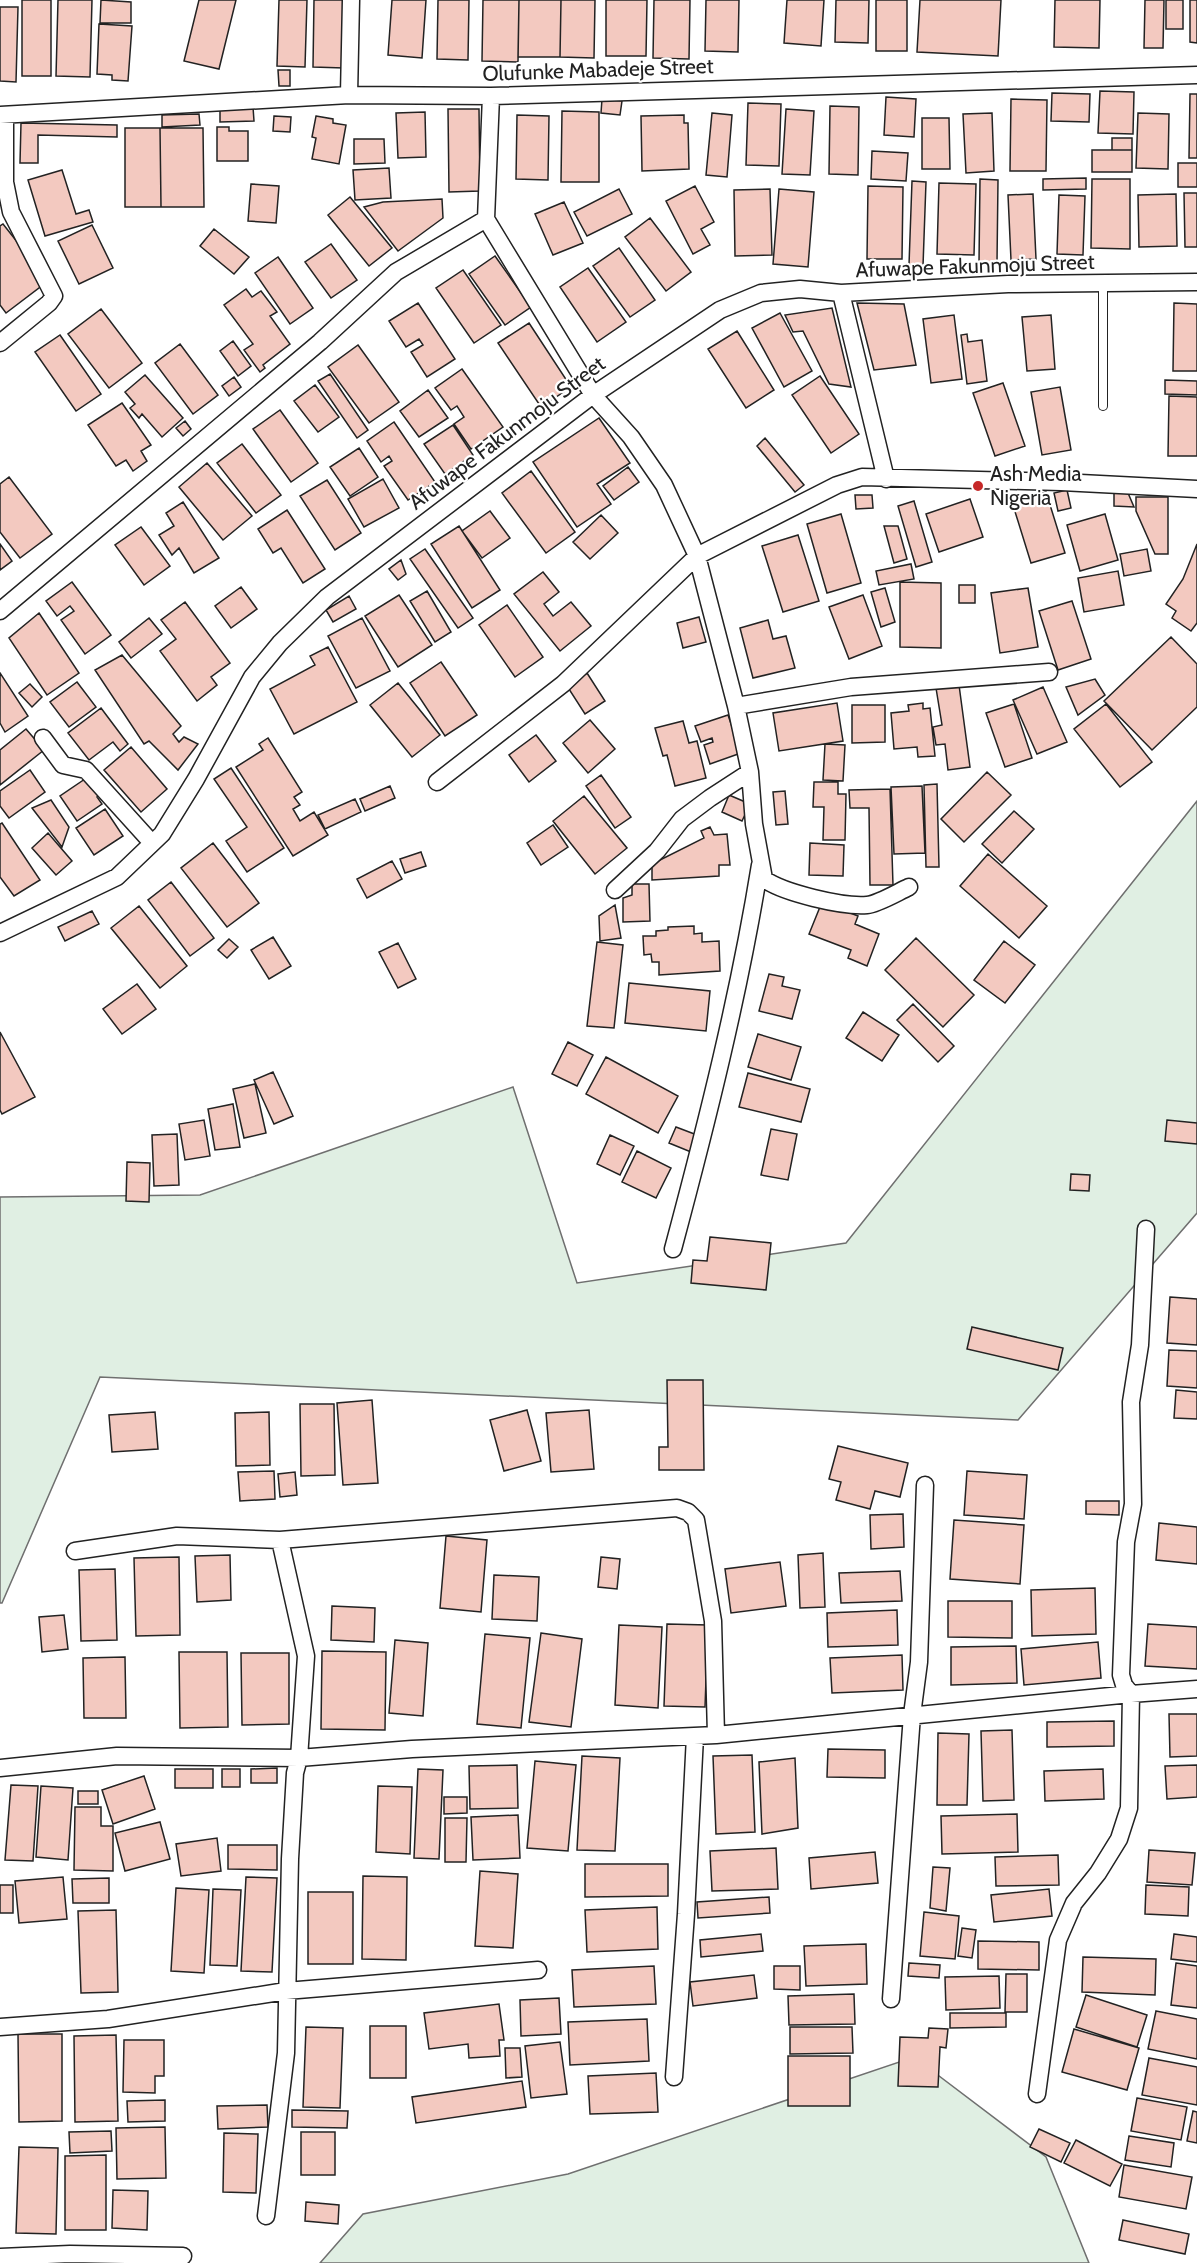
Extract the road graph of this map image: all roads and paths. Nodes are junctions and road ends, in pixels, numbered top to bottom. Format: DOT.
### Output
graph roads {
  1 [pos="351,0"];
  2 [pos="1197,75"];
  3 [pos="349,95"];
  4 [pos="491,96"];
  5 [pos="3,115"];
  6 [pos="486,219"];
  7 [pos="1197,282"];
  8 [pos="1103,285"];
  9 [pos="841,293"];
  10 [pos="0,343"];
  11 [pos="593,395"];
  12 [pos="1103,406"];
  13 [pos="886,479"];
  14 [pos="1197,489"];
  15 [pos="697,556"];
  16 [pos="0,611"];
  17 [pos="1049,672"];
  18 [pos="736,706"];
  19 [pos="43,738"];
  20 [pos="750,772"];
  21 [pos="437,782"];
  22 [pos="152,843"];
  23 [pos="760,864"];
  24 [pos="909,887"];
  25 [pos="615,890"];
  26 [pos="0,933"];
  27 [pos="1146,1229"];
  28 [pos="673,1249"];
  29 [pos="925,1485"];
  30 [pos="280,1540"];
  31 [pos="75,1551"];
  32 [pos="1197,1689"];
  33 [pos="1131,1694"];
  34 [pos="912,1715"];
  35 [pos="716,1735"];
  36 [pos="695,1736"];
  37 [pos="298,1758"];
  38 [pos="0,1768"];
  39 [pos="538,1970"];
  40 [pos="286,1991"];
  41 [pos="891,1999"];
  42 [pos="0,2027"];
  43 [pos="674,2077"];
  44 [pos="1038,2094"];
  45 [pos="266,2216"];
  46 [pos="183,2256"];
  47 [pos="0,2257"];
  1 -- 3 [label="street"];
  2 -- 4 [label="street, Olufunke Mabadeje Street"];
  3 -- 4 [label="street, Olufunke Mabadeje Street"];
  3 -- 5 [label="street, Olufunke Mabadeje Street"];
  4 -- 6 [label="street"];
  5 -- 10 [label="street"];
  6 -- 11 [label="street"];
  6 -- 16 [label="street"];
  7 -- 8 [label="street, Afuwape Fakunmoju Street"];
  8 -- 9 [label="street, Afuwape Fakunmoju Street"];
  8 -- 12 [label="lane"];
  9 -- 11 [label="street, Afuwape Fakunmoju Street"];
  9 -- 13 [label="street"];
  11 -- 15 [label="street"];
  11 -- 22 [label="street, Afuwape Fakunmoju Street"];
  13 -- 14 [label="street"];
  13 -- 15 [label="street"];
  15 -- 18 [label="street"];
  15 -- 21 [label="street"];
  17 -- 18 [label="street"];
  18 -- 20 [label="street"];
  19 -- 22 [label="street"];
  20 -- 23 [label="street"];
  20 -- 25 [label="street"];
  22 -- 26 [label="street, Afuwape Fakunmoju Street"];
  23 -- 24 [label="street"];
  23 -- 28 [label="street"];
  27 -- 33 [label="street"];
  29 -- 34 [label="street"];
  30 -- 31 [label="street"];
  30 -- 35 [label="street"];
  30 -- 37 [label="street"];
  32 -- 33 [label="street"];
  33 -- 34 [label="street"];
  33 -- 44 [label="street"];
  34 -- 35 [label="street"];
  34 -- 41 [label="street"];
  35 -- 36 [label="street"];
  36 -- 37 [label="street"];
  36 -- 43 [label="street"];
  37 -- 38 [label="street"];
  37 -- 40 [label="street"];
  39 -- 40 [label="street"];
  40 -- 42 [label="street"];
  40 -- 45 [label="street"];
  46 -- 47 [label="street"];
}
